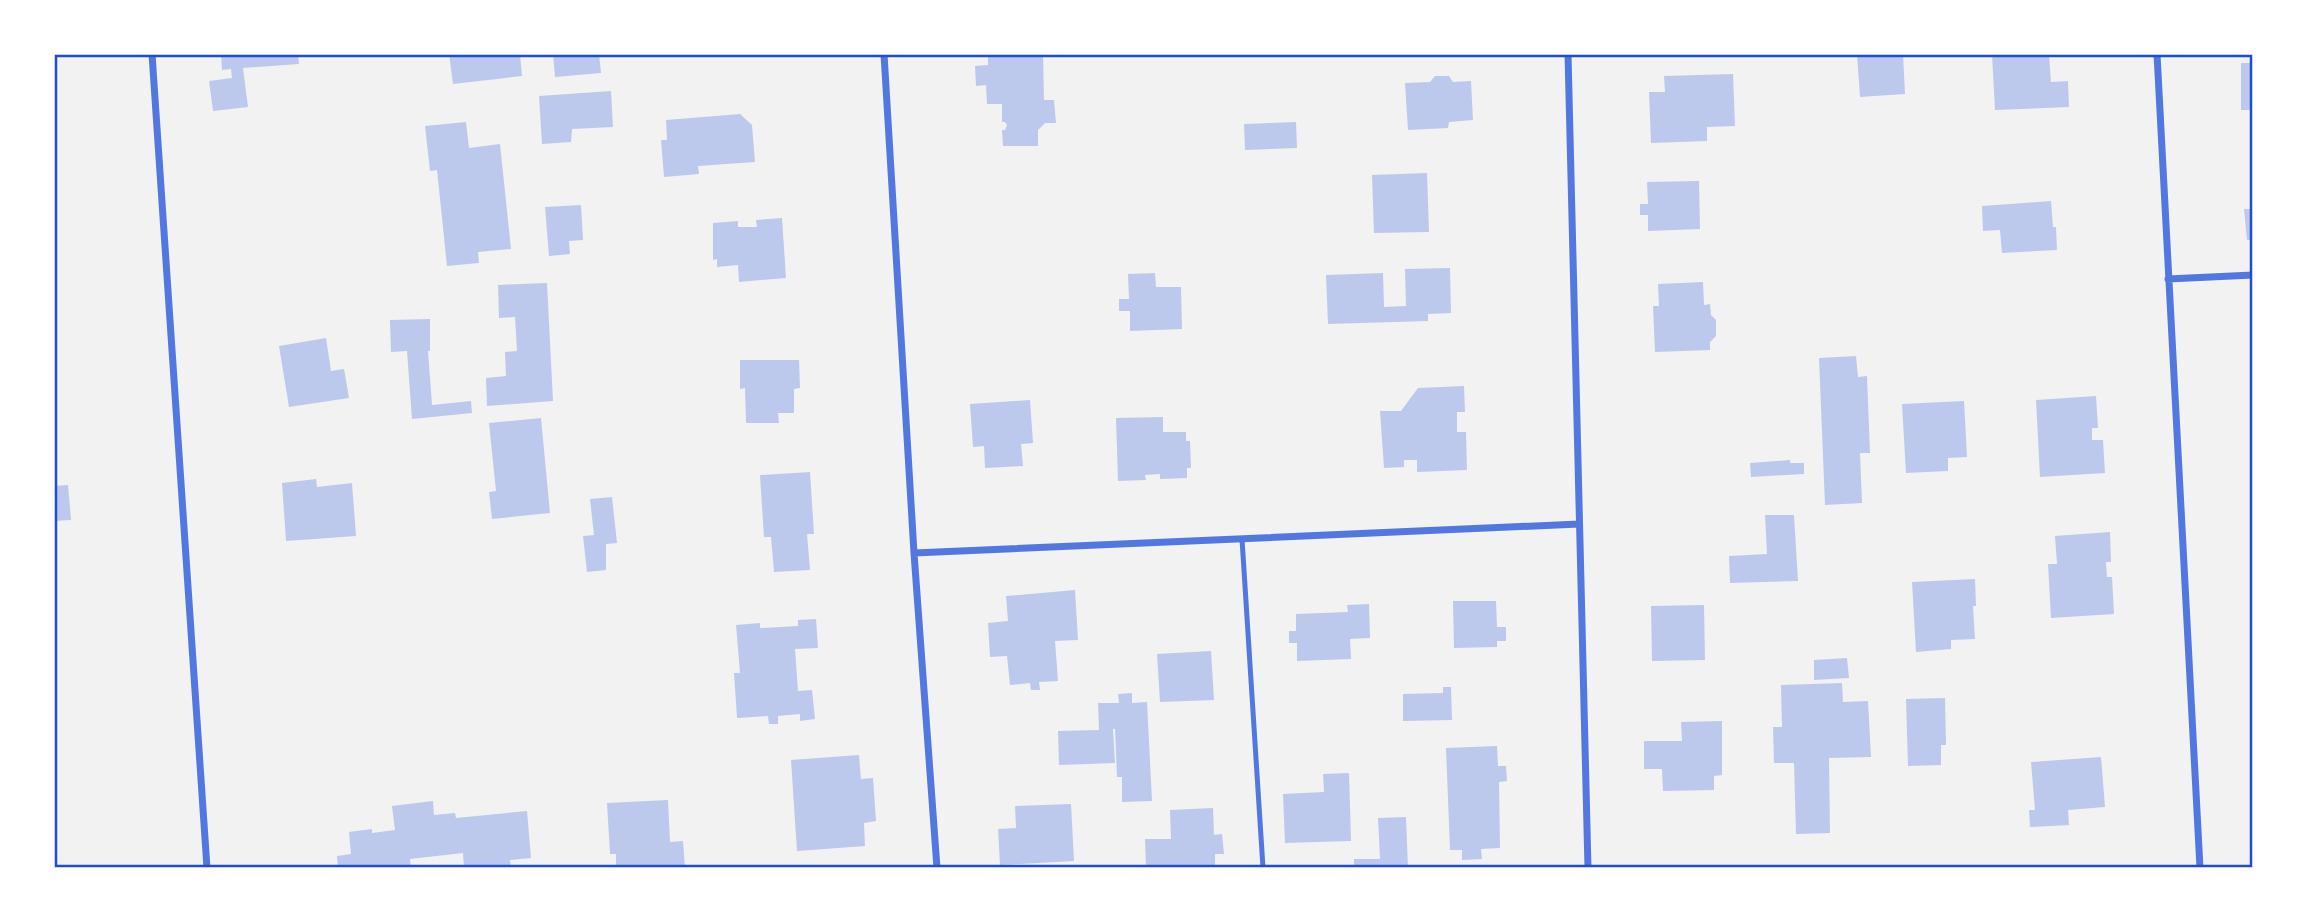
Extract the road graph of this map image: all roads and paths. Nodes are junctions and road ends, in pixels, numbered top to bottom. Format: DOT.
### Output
graph roads {
  1 [pos="152,54"];
  2 [pos="884,54"];
  3 [pos="1568,54"];
  4 [pos="2157,54"];
  5 [pos="2253,275"];
  6 [pos="2168,279"];
  7 [pos="1579,524"];
  8 [pos="1242,539"];
  9 [pos="914,553"];
  10 [pos="207,868"];
  11 [pos="937,868"];
  12 [pos="1262,868"];
  13 [pos="1588,868"];
  14 [pos="2200,868"];
  1 -- 10 [label="street"];
  2 -- 9 [label="street"];
  3 -- 7 [label="street"];
  4 -- 6 [label="street"];
  5 -- 6 [label="street"];
  6 -- 14 [label="street"];
  7 -- 8 [label="street"];
  7 -- 13 [label="street"];
  8 -- 9 [label="street"];
  8 -- 12 [label="lane"];
  9 -- 11 [label="street"];
}
